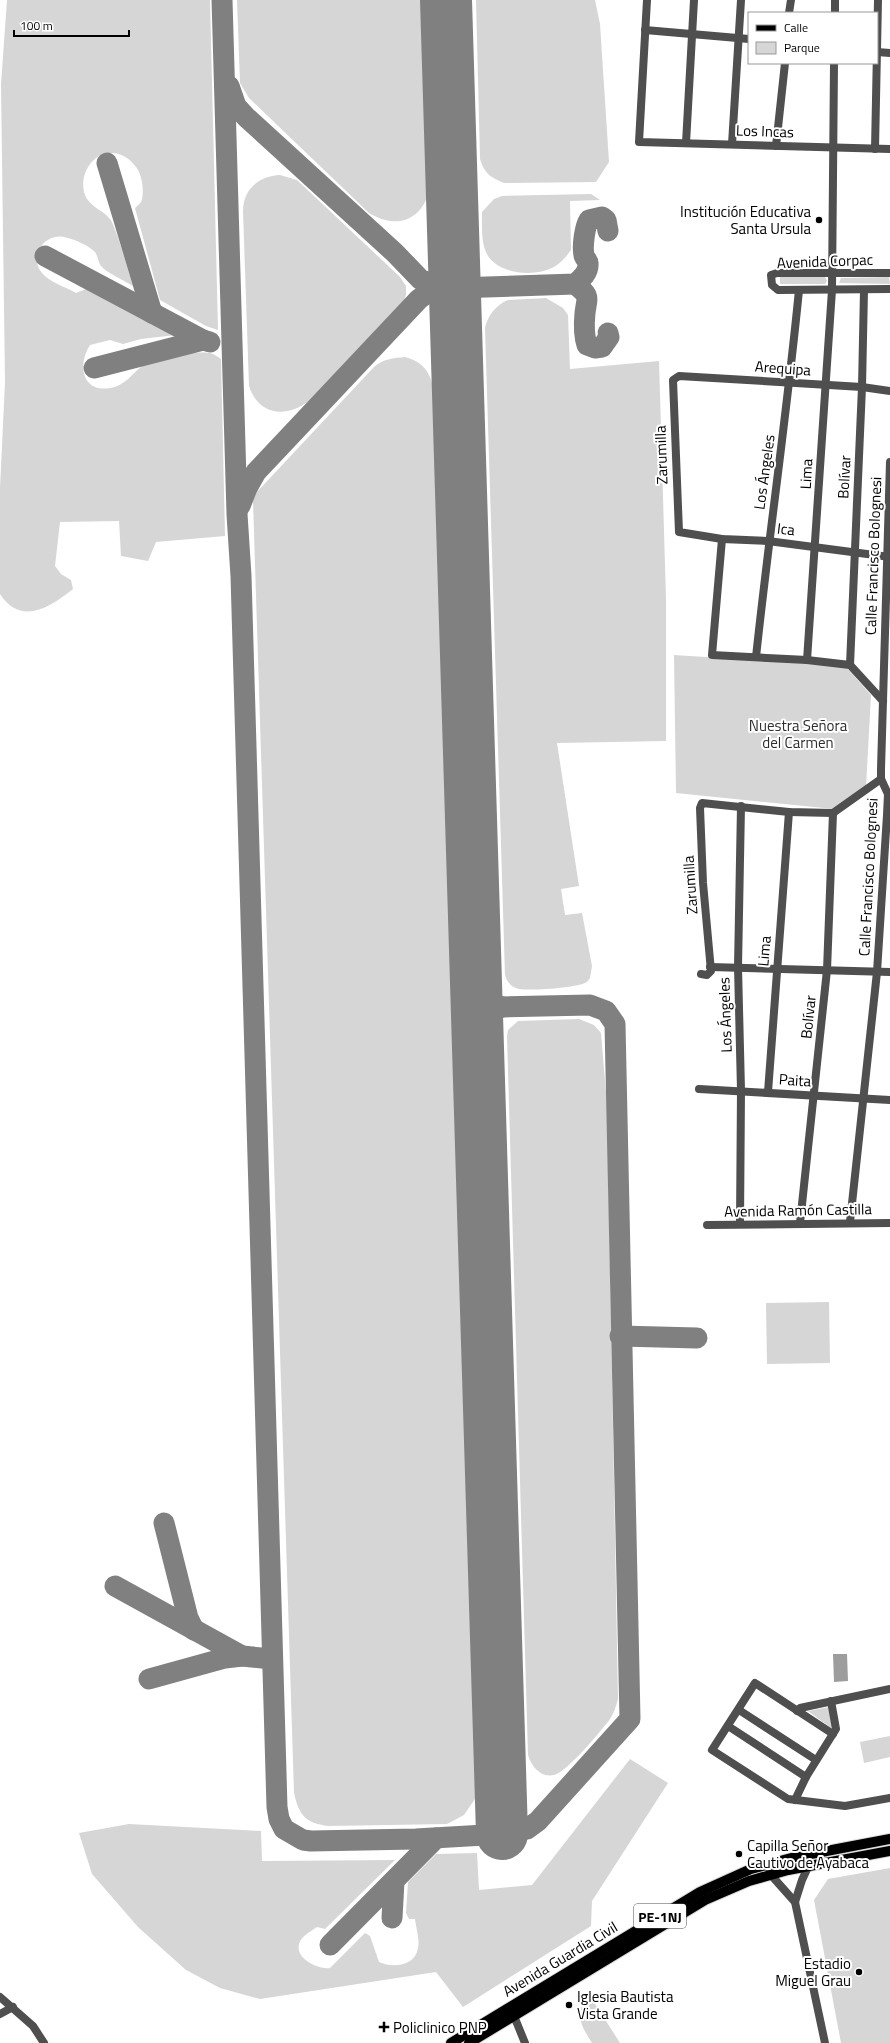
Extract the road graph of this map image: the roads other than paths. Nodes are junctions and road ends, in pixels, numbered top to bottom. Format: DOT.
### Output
graph roads {
  1 [pos="647,0"];
  2 [pos="694,0"];
  3 [pos="741,0"];
  4 [pos="790,0"];
  5 [pos="835,0"];
  6 [pos="878,0"];
  7 [pos="789,12"];
  8 [pos="835,12"];
  9 [pos="878,12"];
  10 [pos="645,30"];
  11 [pos="692,34"];
  12 [pos="739,38"];
  13 [pos="748,39"];
  14 [pos="878,52"];
  15 [pos="890,53"];
  16 [pos="784,64"];
  17 [pos="834,64"];
  18 [pos="877,64"];
  19 [pos="686,143"];
  20 [pos="732,144"];
  21 [pos="776,146"];
  22 [pos="833,148"];
  23 [pos="875,149"];
  24 [pos="890,149"];
  25 [pos="832,273"];
  26 [pos="890,273"];
  27 [pos="890,289"];
  28 [pos="799,290"];
  29 [pos="832,290"];
  30 [pos="864,290"];
  31 [pos="675,377"];
  32 [pos="790,382"];
  33 [pos="825,385"];
  34 [pos="862,387"];
  35 [pos="890,390"];
  36 [pos="890,462"];
  37 [pos="679,532"];
  38 [pos="722,538"];
  39 [pos="768,541"];
  40 [pos="816,547"];
  41 [pos="855,552"];
  42 [pos="888,557"];
  43 [pos="756,657"];
  44 [pos="807,660"];
  45 [pos="850,665"];
  46 [pos="883,701"];
  47 [pos="880,769"];
  48 [pos="890,770"];
  49 [pos="881,779"];
  50 [pos="741,806"];
  51 [pos="789,812"];
  52 [pos="833,813"];
  53 [pos="710,967"];
  54 [pos="738,967"];
  55 [pos="777,969"];
  56 [pos="827,970"];
  57 [pos="877,972"];
  58 [pos="890,972"];
  59 [pos="701,974"];
  60 [pos="699,1088"];
  61 [pos="741,1090"];
  62 [pos="768,1092"];
  63 [pos="813,1095"];
  64 [pos="862,1099"];
  65 [pos="890,1100"];
  66 [pos="850,1222"];
  67 [pos="800,1223"];
  68 [pos="890,1223"];
  69 [pos="740,1224"];
  70 [pos="707,1225"];
  71 [pos="890,1689"];
  72 [pos="832,1701"];
  73 [pos="739,1710"];
  74 [pos="797,1710"];
  75 [pos="728,1726"];
  76 [pos="833,1734"];
  77 [pos="816,1760"];
  78 [pos="806,1777"];
  79 [pos="890,1798"];
  80 [pos="795,1800"];
  81 [pos="890,1839"];
  82 [pos="890,1850"];
  83 [pos="809,1865"];
  84 [pos="769,1870"];
  85 [pos="795,1902"];
  86 [pos="579,1971"];
  87 [pos="0,1997"];
  88 [pos="13,2007"];
  89 [pos="0,2014"];
  90 [pos="514,2016"];
  91 [pos="44,2043"];
  92 [pos="451,2043"];
  93 [pos="469,2043"];
  94 [pos="525,2043"];
  95 [pos="825,2043"];
  1 -- 10 [label="street"];
  2 -- 11 [label="street"];
  3 -- 12 [label="street"];
  4 -- 7 [label="street"];
  5 -- 8 [label="street"];
  6 -- 9 [label="street"];
  10 -- 11 [label="street"];
  10 -- 19 [label="street, Los Incas"];
  11 -- 12 [label="street"];
  11 -- 19 [label="street"];
  12 -- 13 [label="street"];
  12 -- 20 [label="street"];
  14 -- 15 [label="street"];
  16 -- 21 [label="street"];
  17 -- 22 [label="street, Lima"];
  18 -- 23 [label="street"];
  19 -- 20 [label="street, Los Incas"];
  20 -- 21 [label="street, Los Incas"];
  21 -- 22 [label="street, Los Incas"];
  22 -- 23 [label="street, Los Incas"];
  22 -- 25 [label="street, Lima"];
  23 -- 24 [label="street, Los Incas"];
  25 -- 26 [label="street, Avenida Corpac"];
  25 -- 28 [label="street, Avenida Corpac"];
  25 -- 29 [label="street, Lima"];
  27 -- 30 [label="street, Avenida Corpac"];
  28 -- 29 [label="street, Avenida Corpac"];
  28 -- 32 [label="street, Los Ángeles"];
  29 -- 30 [label="street, Avenida Corpac"];
  29 -- 33 [label="street, Lima"];
  30 -- 34 [label="street, Bolívar"];
  31 -- 32 [label="street, Arequipa"];
  31 -- 37 [label="street, Zarumilla"];
  32 -- 33 [label="street, Arequipa"];
  32 -- 39 [label="street, Los Ángeles"];
  33 -- 34 [label="street, Arequipa"];
  33 -- 40 [label="street, Lima"];
  34 -- 35 [label="street, Arequipa"];
  34 -- 41 [label="street, Bolívar"];
  36 -- 42 [label="street, Calle Francisco Bolognesi"];
  37 -- 38 [label="street, Ica"];
  38 -- 39 [label="street, Ica"];
  38 -- 43 [label="street"];
  39 -- 40 [label="street, Ica"];
  39 -- 43 [label="street, Los Ángeles"];
  40 -- 41 [label="street, Ica"];
  40 -- 44 [label="street, Lima"];
  41 -- 42 [label="street, Ica"];
  41 -- 45 [label="street, Bolívar"];
  42 -- 46 [label="street, Calle Francisco Bolognesi"];
  43 -- 44 [label="street"];
  44 -- 45 [label="street"];
  45 -- 46 [label="street"];
  46 -- 47 [label="street, Calle Francisco Bolognesi"];
  47 -- 48 [label="street"];
  47 -- 49 [label="street, Calle Francisco Bolognesi"];
  49 -- 52 [label="street"];
  49 -- 57 [label="street, Calle Francisco Bolognesi"];
  50 -- 51 [label="street"];
  50 -- 53 [label="street, Zarumilla"];
  50 -- 54 [label="street, Los Ángeles"];
  51 -- 52 [label="street"];
  51 -- 55 [label="street, Lima"];
  52 -- 56 [label="street, Bolívar"];
  53 -- 54 [label="street"];
  53 -- 59 [label="street"];
  54 -- 55 [label="street"];
  54 -- 61 [label="street, Los Ángeles"];
  55 -- 56 [label="street"];
  55 -- 62 [label="street, Lima"];
  56 -- 57 [label="street"];
  56 -- 63 [label="street, Bolívar"];
  57 -- 58 [label="street"];
  57 -- 64 [label="street, Calle Francisco Bolognesi"];
  60 -- 61 [label="street, Paita"];
  61 -- 62 [label="street, Paita"];
  61 -- 69 [label="street, Los Ángeles"];
  62 -- 63 [label="street, Paita"];
  63 -- 64 [label="street, Paita"];
  63 -- 67 [label="street, Bolívar"];
  64 -- 65 [label="street, Paita"];
  64 -- 66 [label="street, Calle Francisco Bolognesi"];
  66 -- 67 [label="street, Avenida Ramón Castilla"];
  66 -- 68 [label="street, Avenida Ramón Castilla"];
  67 -- 69 [label="street, Avenida Ramón Castilla"];
  69 -- 70 [label="street, Avenida Ramón Castilla"];
  71 -- 72 [label="street"];
  72 -- 74 [label="street"];
  72 -- 76 [label="street"];
  73 -- 74 [label="street"];
  73 -- 75 [label="street"];
  73 -- 77 [label="street"];
  74 -- 76 [label="street"];
  75 -- 78 [label="street"];
  75 -- 80 [label="street"];
  76 -- 77 [label="street"];
  77 -- 78 [label="street"];
  78 -- 80 [label="street"];
  79 -- 80 [label="street"];
  81 -- 84 [label="main road, Avenida Guardia Civil / PE-1NJ"];
  82 -- 83 [label="main road, Avenida Guardia Civil / PE-1NJ"];
  83 -- 84 [label="main road, Avenida Guardia Civil / PE-1NJ"];
  83 -- 85 [label="street"];
  84 -- 85 [label="street"];
  84 -- 86 [label="main road, Avenida Guardia Civil / PE-1NJ"];
  85 -- 95 [label="street"];
  86 -- 90 [label="main road, Avenida Guardia Civil / PE-1NJ"];
  86 -- 92 [label="main road, Avenida Guardia Civil / PE-1NJ"];
  87 -- 88 [label="street"];
  88 -- 89 [label="street"];
  88 -- 91 [label="street"];
  90 -- 93 [label="main road, Avenida Guardia Civil / PE-1NJ"];
  90 -- 94 [label="street"];
}
